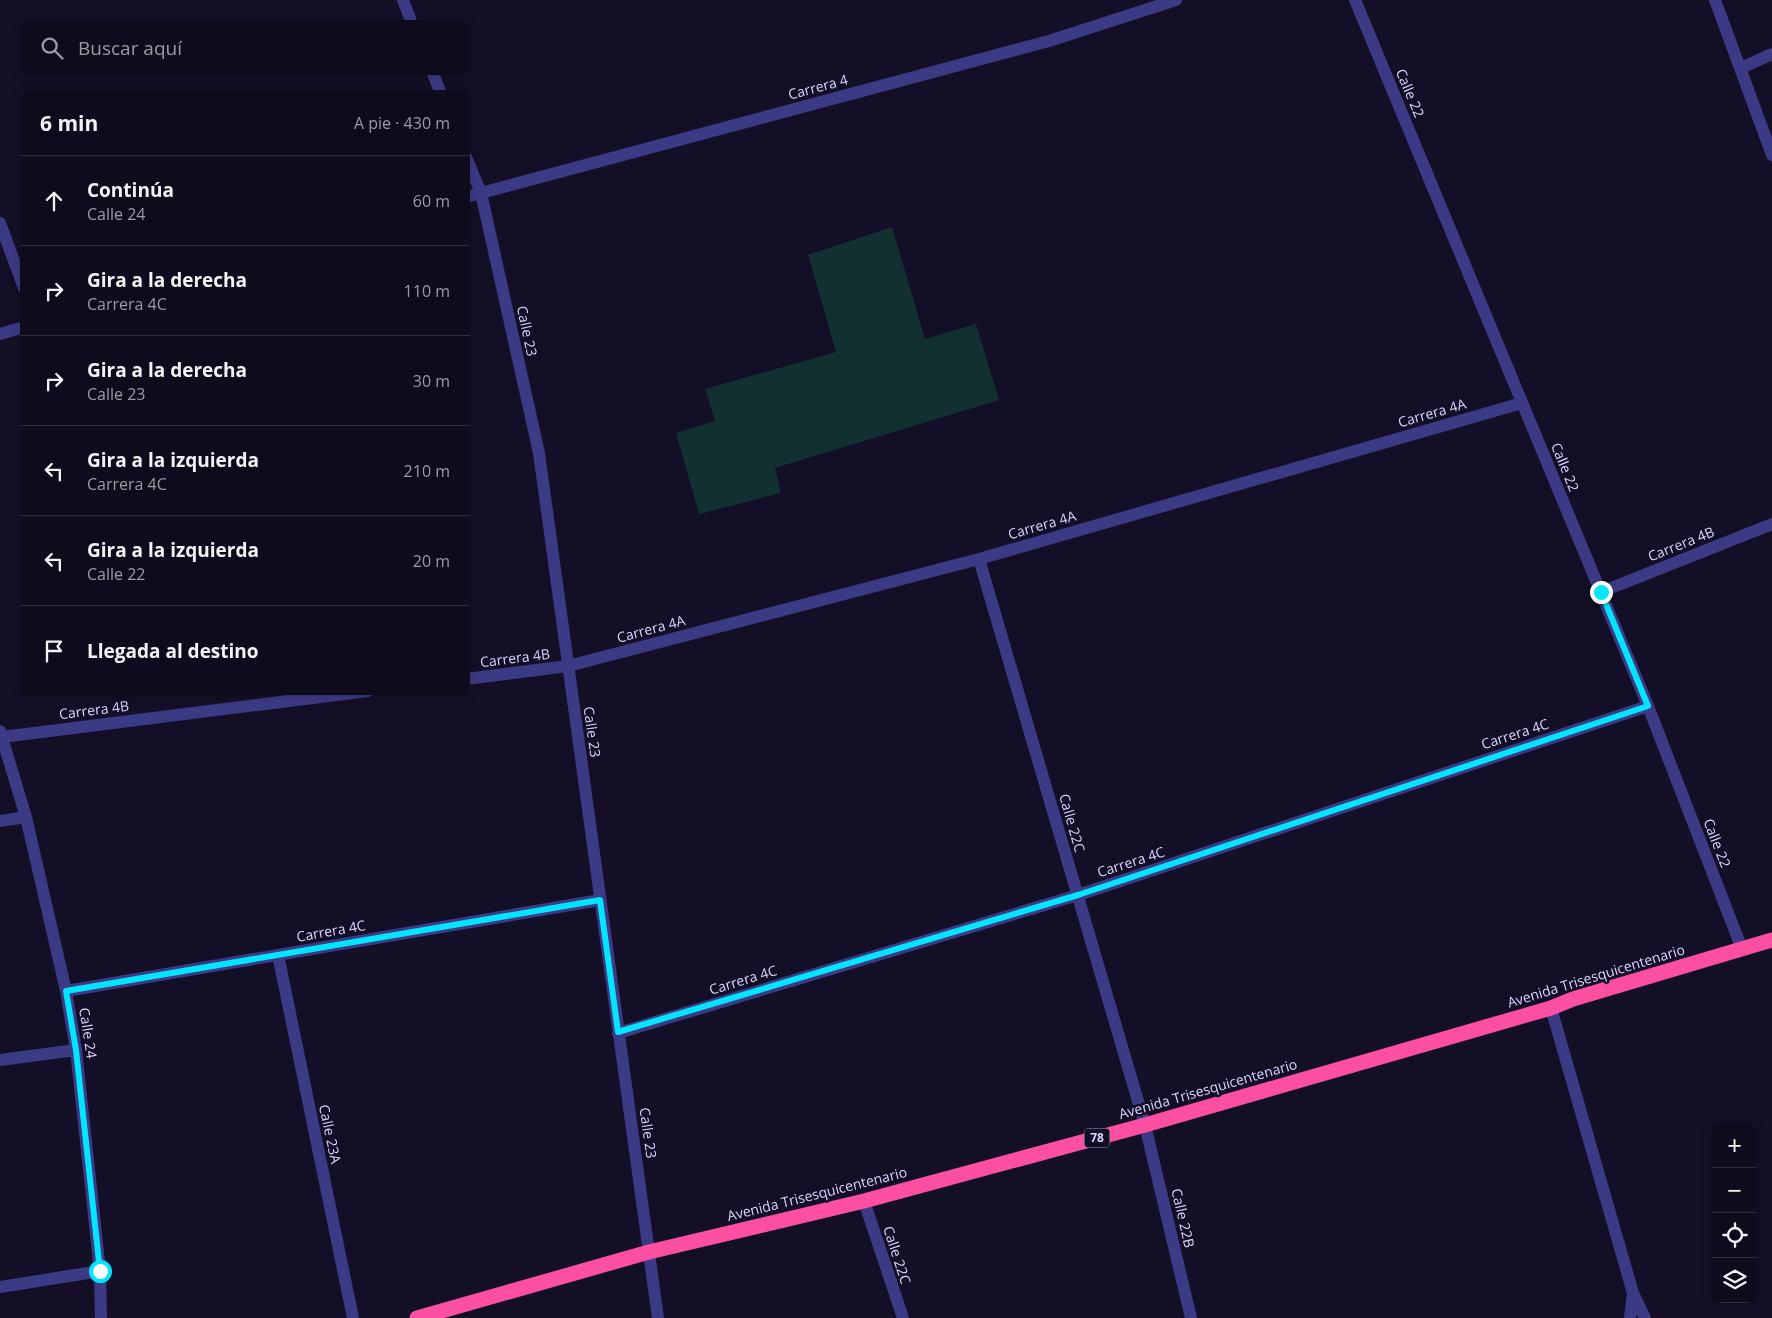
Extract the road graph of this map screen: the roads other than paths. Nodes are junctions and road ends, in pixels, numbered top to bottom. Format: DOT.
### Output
graph roads {
  1 [pos="403,0"];
  2 [pos="1176,0"];
  3 [pos="1355,0"];
  4 [pos="1715,0"];
  5 [pos="410,20"];
  6 [pos="1772,54"];
  7 [pos="1740,68"];
  8 [pos="434,75"];
  9 [pos="439,90"];
  10 [pos="1772,155"];
  11 [pos="470,167"];
  12 [pos="481,193"];
  13 [pos="470,196"];
  14 [pos="0,224"];
  15 [pos="20,277"];
  16 [pos="20,328"];
  17 [pos="0,334"];
  18 [pos="1522,403"];
  19 [pos="1772,524"];
  20 [pos="979,559"];
  21 [pos="1601,592"];
  22 [pos="568,666"];
  23 [pos="470,678"];
  24 [pos="334,695"];
  25 [pos="1648,706"];
  26 [pos="1,734"];
  27 [pos="26,817"];
  28 [pos="0,821"];
  29 [pos="1078,895"];
  30 [pos="600,900"];
  31 [pos="1772,940"];
  32 [pos="1742,949"];
  33 [pos="278,955"];
  34 [pos="66,991"];
  35 [pos="1551,1008"];
  36 [pos="618,1032"];
  37 [pos="76,1050"];
  38 [pos="0,1060"];
  39 [pos="1145,1125"];
  40 [pos="864,1200"];
  41 [pos="649,1252"];
  42 [pos="100,1271"];
  43 [pos="0,1287"];
  44 [pos="1633,1293"];
  45 [pos="101,1318"];
  46 [pos="353,1318"];
  47 [pos="417,1318"];
  48 [pos="658,1318"];
  49 [pos="903,1318"];
  50 [pos="1191,1318"];
  51 [pos="1630,1318"];
  52 [pos="1645,1318"];
  1 -- 5 [label="street"];
  2 -- 12 [label="street, Carrera 4"];
  3 -- 18 [label="street, Calle 22"];
  4 -- 7 [label="street"];
  6 -- 7 [label="street"];
  7 -- 10 [label="street"];
  8 -- 9 [label="street"];
  11 -- 12 [label="street, Calle 23"];
  12 -- 13 [label="street, Carrera 4"];
  12 -- 22 [label="street, Calle 23"];
  14 -- 15 [label="street"];
  16 -- 17 [label="street"];
  18 -- 20 [label="street, Carrera 4A"];
  18 -- 21 [label="street, Calle 22"];
  19 -- 21 [label="street, Carrera 4B"];
  20 -- 22 [label="street, Carrera 4A"];
  20 -- 29 [label="street, Calle 22C"];
  21 -- 25 [label="street, Calle 22"];
  22 -- 23 [label="street, Carrera 4B"];
  22 -- 30 [label="street, Calle 23"];
  24 -- 26 [label="street, Carrera 4B"];
  25 -- 29 [label="street, Carrera 4C"];
  25 -- 32 [label="street, Calle 22"];
  26 -- 27 [label="street, Calle 24"];
  27 -- 28 [label="street"];
  27 -- 34 [label="street, Calle 24"];
  29 -- 36 [label="street, Carrera 4C"];
  29 -- 39 [label="street, Calle 22C"];
  30 -- 33 [label="street, Carrera 4C"];
  30 -- 36 [label="street, Calle 23"];
  31 -- 32 [label="highway, Avenida Trisesquicentenario / 78"];
  32 -- 35 [label="highway, Avenida Trisesquicentenario / 78"];
  33 -- 34 [label="street, Carrera 4C"];
  33 -- 46 [label="street, Calle 23A"];
  34 -- 37 [label="street, Calle 24"];
  35 -- 39 [label="highway, Avenida Trisesquicentenario / 78"];
  35 -- 44 [label="street"];
  36 -- 41 [label="street, Calle 23"];
  37 -- 38 [label="street"];
  37 -- 42 [label="street, Calle 24"];
  39 -- 40 [label="highway, Avenida Trisesquicentenario / 78"];
  39 -- 50 [label="street, Calle 22B"];
  40 -- 41 [label="highway, Avenida Trisesquicentenario / 78"];
  40 -- 49 [label="street, Calle 22C"];
  41 -- 47 [label="highway, Avenida Trisesquicentenario / 78"];
  41 -- 48 [label="street, Calle 23"];
  42 -- 43 [label="street"];
  42 -- 45 [label="street, Calle 24"];
  44 -- 51 [label="street"];
  44 -- 52 [label="street"];
}
